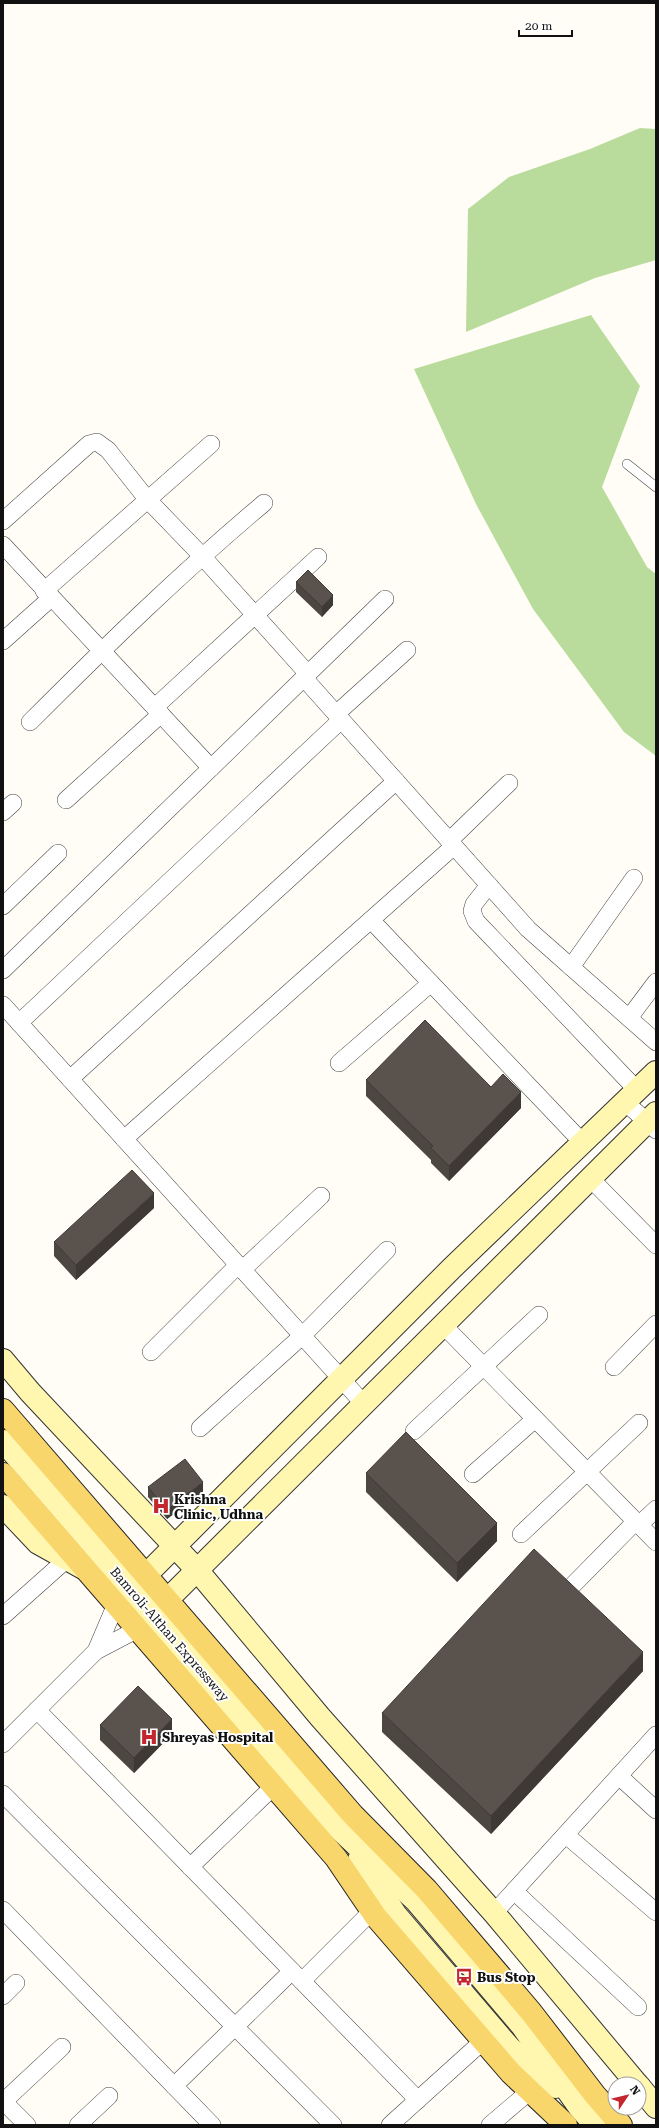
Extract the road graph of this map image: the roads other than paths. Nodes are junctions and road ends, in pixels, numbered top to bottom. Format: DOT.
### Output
graph roads {
  1 [pos="211,444"];
  2 [pos="627,464"];
  3 [pos="656,486"];
  4 [pos="148,499"];
  5 [pos="264,503"];
  6 [pos="3,521"];
  7 [pos="3,545"];
  8 [pos="202,556"];
  9 [pos="318,557"];
  10 [pos="48,595"];
  11 [pos="385,599"];
  12 [pos="255,615"];
  13 [pos="3,641"];
  14 [pos="102,650"];
  15 [pos="407,650"];
  16 [pos="306,676"];
  17 [pos="158,710"];
  18 [pos="338,717"];
  19 [pos="30,722"];
  20 [pos="211,768"];
  21 [pos="396,781"];
  22 [pos="509,783"];
  23 [pos="66,800"];
  24 [pos="451,843"];
  25 [pos="58,853"];
  26 [pos="634,878"];
  27 [pos="488,885"];
  28 [pos="3,906"];
  29 [pos="371,920"];
  30 [pos="570,967"];
  31 [pos="3,970"];
  32 [pos="656,982"];
  33 [pos="431,984"];
  34 [pos="3,1005"];
  35 [pos="629,1018"];
  36 [pos="20,1023"];
  37 [pos="656,1042"];
  38 [pos="339,1063"];
  39 [pos="656,1072"];
  40 [pos="70,1079"];
  41 [pos="631,1096"];
  42 [pos="653,1121"];
  43 [pos="124,1139"];
  44 [pos="583,1143"];
  45 [pos="590,1178"];
  46 [pos="321,1196"];
  47 [pos="656,1246"];
  48 [pos="387,1250"];
  49 [pos="240,1268"];
  50 [pos="539,1315"];
  51 [pos="656,1324"];
  52 [pos="443,1325"];
  53 [pos="302,1336"];
  54 [pos="151,1352"];
  55 [pos="3,1360"];
  56 [pos="483,1366"];
  57 [pos="614,1367"];
  58 [pos="341,1380"];
  59 [pos="364,1404"];
  60 [pos="3,1410"];
  61 [pos="535,1419"];
  62 [pos="640,1422"];
  63 [pos="200,1428"];
  64 [pos="414,1431"];
  65 [pos="3,1441"];
  66 [pos="588,1472"];
  67 [pos="3,1474"];
  68 [pos="473,1474"];
  69 [pos="656,1509"];
  70 [pos="5,1514"];
  71 [pos="637,1523"];
  72 [pos="521,1534"];
  73 [pos="656,1542"];
  74 [pos="175,1546"];
  75 [pos="67,1558"];
  76 [pos="86,1569"];
  77 [pos="197,1570"];
  78 [pos="139,1582"];
  79 [pos="571,1587"];
  80 [pos="116,1604"];
  81 [pos="160,1607"];
  82 [pos="3,1616"];
  83 [pos="138,1629"];
  84 [pos="96,1651"];
  85 [pos="37,1710"];
  86 [pos="656,1736"];
  87 [pos="3,1744"];
  88 [pos="619,1776"];
  89 [pos="274,1786"];
  90 [pos="3,1794"];
  91 [pos="656,1810"];
  92 [pos="566,1835"];
  93 [pos="190,1867"];
  94 [pos="514,1891"];
  95 [pos="3,1910"];
  96 [pos="372,1911"];
  97 [pos="656,1912"];
  98 [pos="494,1913"];
  99 [pos="297,1976"];
  100 [pos="16,1983"];
  101 [pos="3,1996"];
  102 [pos="638,2007"];
  103 [pos="234,2026"];
  104 [pos="483,2041"];
  105 [pos="62,2047"];
  106 [pos="630,2076"];
  107 [pos="174,2086"];
  108 [pos="530,2091"];
  109 [pos="109,2096"];
  110 [pos="647,2096"];
  111 [pos="418,2100"];
  112 [pos="3,2102"];
  113 [pos="656,2107"];
  114 [pos="27,2125"];
  115 [pos="78,2125"];
  116 [pos="212,2125"];
  117 [pos="333,2125"];
  118 [pos="390,2125"];
  119 [pos="490,2125"];
  120 [pos="566,2125"];
  121 [pos="594,2125"];
  122 [pos="621,2125"];
  1 -- 4 [label="street"];
  2 -- 3 [label="lane"];
  4 -- 6 [label="street"];
  4 -- 8 [label="street"];
  4 -- 10 [label="street"];
  5 -- 8 [label="street"];
  7 -- 10 [label="street"];
  8 -- 12 [label="street"];
  8 -- 14 [label="street"];
  9 -- 12 [label="street"];
  10 -- 13 [label="street"];
  10 -- 14 [label="street"];
  11 -- 16 [label="street"];
  12 -- 16 [label="street"];
  12 -- 17 [label="street"];
  14 -- 17 [label="street"];
  14 -- 19 [label="street"];
  15 -- 18 [label="street"];
  16 -- 18 [label="street"];
  16 -- 20 [label="street"];
  17 -- 20 [label="street"];
  17 -- 23 [label="street"];
  18 -- 21 [label="street"];
  18 -- 36 [label="street"];
  20 -- 31 [label="street"];
  21 -- 24 [label="street"];
  21 -- 40 [label="street"];
  22 -- 24 [label="street"];
  24 -- 27 [label="street"];
  24 -- 29 [label="street"];
  25 -- 28 [label="street"];
  26 -- 30 [label="street"];
  27 -- 30 [label="street"];
  27 -- 41 [label="street"];
  29 -- 33 [label="street"];
  29 -- 43 [label="street"];
  30 -- 35 [label="street"];
  32 -- 35 [label="street"];
  33 -- 38 [label="street"];
  33 -- 44 [label="street"];
  34 -- 36 [label="street"];
  35 -- 37 [label="street"];
  36 -- 40 [label="street"];
  39 -- 41 [label="street"];
  40 -- 43 [label="street"];
  41 -- 42 [label="street"];
  41 -- 44 [label="street"];
  42 -- 45 [label="street"];
  43 -- 49 [label="street"];
  44 -- 58 [label="street"];
  45 -- 47 [label="street"];
  45 -- 52 [label="street"];
  46 -- 49 [label="street"];
  48 -- 53 [label="street"];
  49 -- 53 [label="street"];
  49 -- 54 [label="street"];
  50 -- 56 [label="street"];
  51 -- 57 [label="street"];
  52 -- 56 [label="street"];
  52 -- 59 [label="street"];
  53 -- 58 [label="street"];
  53 -- 63 [label="street"];
  55 -- 74 [label="street"];
  56 -- 61 [label="street"];
  56 -- 64 [label="street"];
  58 -- 59 [label="street"];
  58 -- 74 [label="street"];
  59 -- 77 [label="street"];
  60 -- 78 [label="main road"];
  61 -- 66 [label="street"];
  61 -- 68 [label="street"];
  62 -- 66 [label="street"];
  65 -- 78 [label="street, Bamroli-Althan Expressway"];
  66 -- 71 [label="street"];
  66 -- 72 [label="street"];
  67 -- 76 [label="main road"];
  69 -- 71 [label="street"];
  70 -- 75 [label="street"];
  71 -- 73 [label="street"];
  71 -- 79 [label="street"];
  74 -- 77 [label="street"];
  74 -- 78 [label="street"];
  75 -- 76 [label="street"];
  75 -- 82 [label="street"];
  76 -- 80 [label="main road"];
  77 -- 81 [label="street"];
  77 -- 98 [label="street"];
  78 -- 80 [label="street"];
  78 -- 81 [label="main road"];
  80 -- 83 [label="main road"];
  80 -- 84 [label="street"];
  81 -- 83 [label="street"];
  81 -- 121 [label="street, Bamroli-Althan Expressway"];
  81 -- 122 [label="main road"];
  83 -- 84 [label="street"];
  83 -- 89 [label="main road"];
  84 -- 85 [label="street"];
  85 -- 87 [label="street"];
  85 -- 93 [label="street"];
  86 -- 88 [label="street"];
  88 -- 91 [label="street"];
  88 -- 92 [label="street"];
  89 -- 93 [label="street"];
  89 -- 96 [label="main road"];
  90 -- 103 [label="street"];
  92 -- 94 [label="street"];
  92 -- 97 [label="street"];
  93 -- 99 [label="street"];
  94 -- 98 [label="street"];
  94 -- 102 [label="street"];
  95 -- 107 [label="street"];
  96 -- 99 [label="street"];
  96 -- 104 [label="main road"];
  98 -- 106 [label="street"];
  99 -- 103 [label="street"];
  99 -- 111 [label="street"];
  100 -- 101 [label="street"];
  103 -- 107 [label="street"];
  103 -- 117 [label="street"];
  104 -- 108 [label="main road"];
  104 -- 111 [label="street"];
  105 -- 112 [label="street"];
  107 -- 116 [label="street"];
  108 -- 119 [label="street"];
  108 -- 120 [label="main road"];
  109 -- 115 [label="street"];
  110 -- 113 [label="street"];
  111 -- 118 [label="street"];
  112 -- 114 [label="street"];
}
